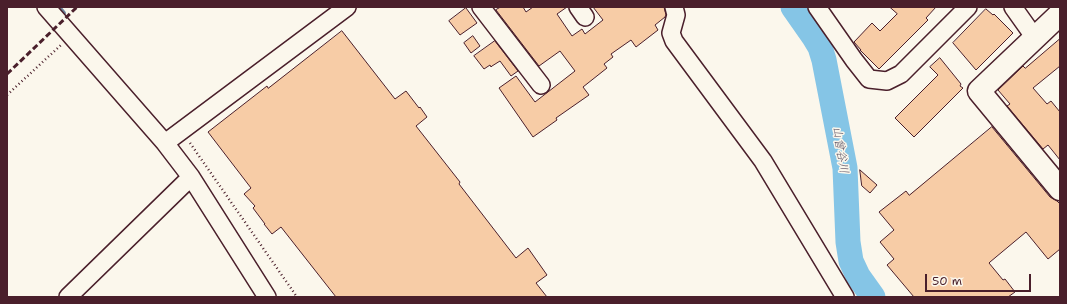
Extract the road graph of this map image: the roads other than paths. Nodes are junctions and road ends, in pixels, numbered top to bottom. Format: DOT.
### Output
graph roads {
  1 [pos="46,7"];
  2 [pos="347,7"];
  3 [pos="481,7"];
  4 [pos="674,7"];
  5 [pos="817,7"];
  6 [pos="968,7"];
  7 [pos="1013,7"];
  8 [pos="1060,14"];
  9 [pos="1035,38"];
  10 [pos="541,85"];
  11 [pos="165,143"];
  12 [pos="192,177"];
  13 [pos="1060,190"];
  14 [pos="68,297"];
  15 [pos="267,297"];
  16 [pos="845,297"];
  1 -- 11 [label="street"];
  2 -- 11 [label="street"];
  3 -- 10 [label="street"];
  4 -- 16 [label="street"];
  5 -- 6 [label="street"];
  7 -- 9 [label="street"];
  8 -- 9 [label="street"];
  9 -- 13 [label="street"];
  11 -- 12 [label="street"];
  12 -- 14 [label="street"];
  12 -- 15 [label="street"];
}
